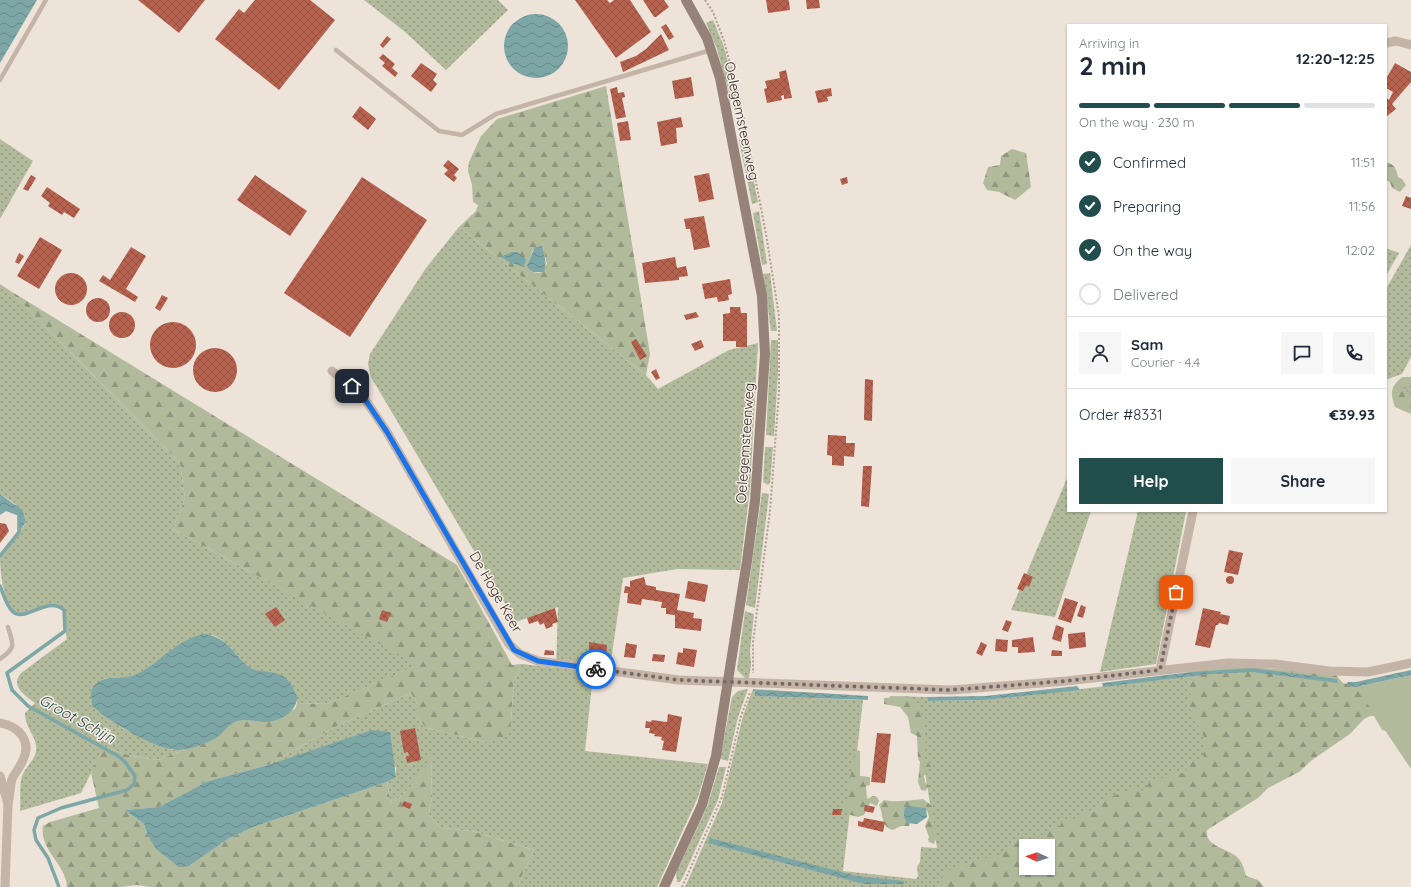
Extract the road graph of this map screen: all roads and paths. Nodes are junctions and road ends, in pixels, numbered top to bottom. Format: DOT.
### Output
graph roads {
  1 [pos="46,0"];
  2 [pos="686,0"];
  3 [pos="1387,43"];
  4 [pos="1411,44"];
  5 [pos="336,50"];
  6 [pos="711,50"];
  7 [pos="0,80"];
  8 [pos="332,371"];
  9 [pos="1404,387"];
  10 [pos="1411,395"];
  11 [pos="1193,512"];
  12 [pos="8,627"];
  13 [pos="0,659"];
  14 [pos="1411,663"];
  15 [pos="1160,670"];
  16 [pos="728,683"];
  17 [pos="0,723"];
  18 [pos="0,776"];
  19 [pos="8,804"];
  20 [pos="4,816"];
  21 [pos="5,887"];
  22 [pos="664,887"];
  1 -- 7 [label="lane"];
  2 -- 6 [label="street, Oelegemsteenweg"];
  3 -- 4 [label="street"];
  5 -- 6 [label="lane"];
  6 -- 16 [label="street, Oelegemsteenweg"];
  8 -- 16 [label="street, De Hoge Keer"];
  9 -- 10 [label="path"];
  11 -- 15 [label="street"];
  12 -- 13 [label="lane"];
  14 -- 15 [label="street, De Hoge Keer"];
  15 -- 16 [label="street, De Hoge Keer"];
  16 -- 22 [label="street, Oelegemsteenweg"];
  17 -- 19 [label="street"];
  18 -- 19 [label="street"];
  19 -- 20 [label="street"];
  20 -- 21 [label="street"];
}
